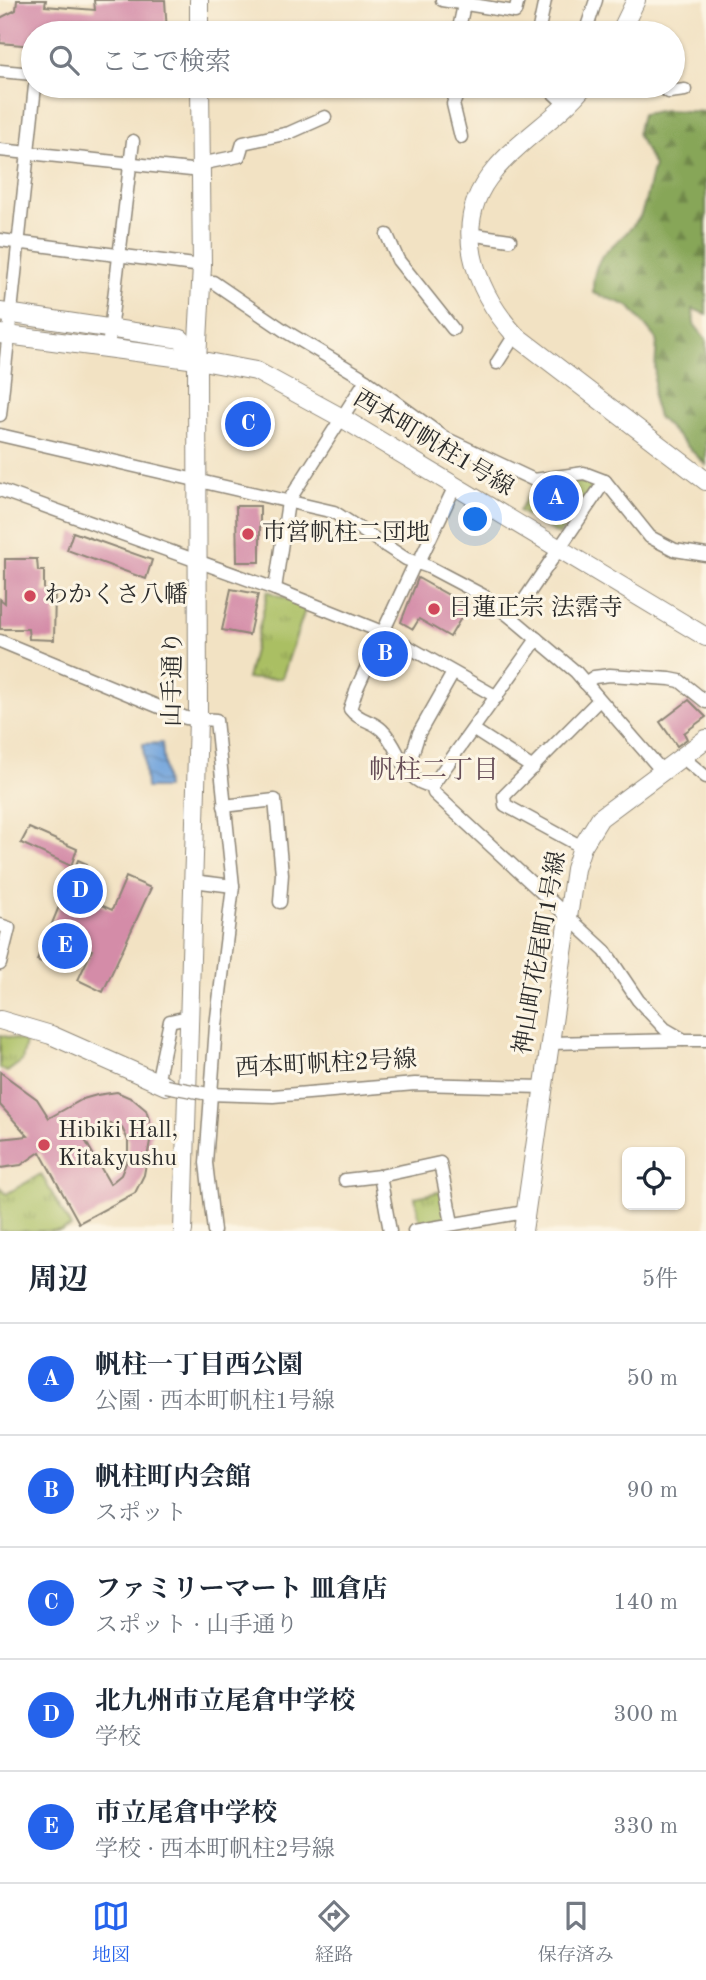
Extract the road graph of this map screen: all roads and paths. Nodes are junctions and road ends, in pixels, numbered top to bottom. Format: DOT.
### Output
graph roads {
  1 [pos="199,0"];
  2 [pos="442,0"];
  3 [pos="518,0"];
  4 [pos="545,0"];
  5 [pos="596,0"];
  6 [pos="636,0"];
  7 [pos="465,2"];
  8 [pos="200,21"];
  9 [pos="461,21"];
  10 [pos="541,21"];
  11 [pos="589,21"];
  12 [pos="629,21"];
  13 [pos="0,71"];
  14 [pos="21,73"];
  15 [pos="34,98"];
  16 [pos="200,98"];
  17 [pos="456,98"];
  18 [pos="559,98"];
  19 [pos="571,98"];
  20 [pos="565,104"];
  21 [pos="325,117"];
  22 [pos="461,137"];
  23 [pos="133,141"];
  24 [pos="0,150"];
  25 [pos="28,153"];
  26 [pos="130,165"];
  27 [pos="201,167"];
  28 [pos="468,233"];
  29 [pos="387,235"];
  30 [pos="0,240"];
  31 [pos="510,240"];
  32 [pos="18,242"];
  33 [pos="120,256"];
  34 [pos="202,274"];
  35 [pos="5,312"];
  36 [pos="453,329"];
  37 [pos="111,330"];
  38 [pos="3,335"];
  39 [pos="515,335"];
  40 [pos="108,348"];
  41 [pos="197,360"];
  42 [pos="497,363"];
  43 [pos="366,380"];
  44 [pos="0,415"];
  45 [pos="342,418"];
  46 [pos="0,435"];
  47 [pos="199,480"];
  48 [pos="604,481"];
  49 [pos="706,481"];
  50 [pos="456,486"];
  51 [pos="0,490"];
  52 [pos="288,502"];
  53 [pos="557,547"];
  54 [pos="706,555"];
  55 [pos="200,564"];
  56 [pos="417,564"];
  57 [pos="275,589"];
  58 [pos="512,618"];
  59 [pos="382,632"];
  60 [pos="706,637"];
  61 [pos="537,639"];
  62 [pos="0,641"];
  63 [pos="453,673"];
  64 [pos="586,683"];
  65 [pos="497,698"];
  66 [pos="599,700"];
  67 [pos="706,702"];
  68 [pos="198,719"];
  69 [pos="474,730"];
  70 [pos="706,739"];
  71 [pos="681,757"];
  72 [pos="533,768"];
  73 [pos="407,771"];
  74 [pos="662,771"];
  75 [pos="706,777"];
  76 [pos="432,786"];
  77 [pos="224,806"];
  78 [pos="582,847"];
  79 [pos="193,881"];
  80 [pos="233,886"];
  81 [pos="279,902"];
  82 [pos="569,919"];
  83 [pos="0,925"];
  84 [pos="0,964"];
  85 [pos="188,1017"];
  86 [pos="0,1020"];
  87 [pos="684,1040"];
  88 [pos="706,1040"];
  89 [pos="550,1044"];
  90 [pos="162,1084"];
  91 [pos="543,1087"];
  92 [pos="207,1094"];
  93 [pos="380,1176"];
  94 [pos="345,1180"];
  95 [pos="525,1212"];
  96 [pos="452,1223"];
  97 [pos="183,1231"];
  98 [pos="214,1231"];
  99 [pos="390,1231"];
  100 [pos="414,1231"];
  101 [pos="523,1231"];
  1 -- 8 [label="street"];
  2 -- 7 [label="street"];
  3 -- 7 [label="street"];
  4 -- 10 [label="street"];
  5 -- 11 [label="street"];
  6 -- 12 [label="street"];
  7 -- 9 [label="street"];
  13 -- 14 [label="street"];
  15 -- 25 [label="street"];
  16 -- 27 [label="street, 山手通り"];
  17 -- 22 [label="street"];
  18 -- 20 [label="street"];
  19 -- 20 [label="street"];
  20 -- 28 [label="street"];
  21 -- 27 [label="street"];
  23 -- 26 [label="street"];
  24 -- 25 [label="street"];
  25 -- 26 [label="street"];
  25 -- 32 [label="street"];
  26 -- 27 [label="street"];
  26 -- 33 [label="street"];
  27 -- 34 [label="street, 山手通り"];
  28 -- 31 [label="street"];
  28 -- 39 [label="street"];
  29 -- 36 [label="street"];
  30 -- 32 [label="street"];
  32 -- 33 [label="street"];
  32 -- 35 [label="street"];
  33 -- 34 [label="street"];
  33 -- 37 [label="street"];
  34 -- 41 [label="street, 山手通り"];
  34 -- 43 [label="street"];
  35 -- 37 [label="street"];
  35 -- 38 [label="street"];
  37 -- 40 [label="street"];
  37 -- 41 [label="street"];
  38 -- 40 [label="street, 西本町帆柱1号線"];
  38 -- 44 [label="street"];
  39 -- 42 [label="street"];
  39 -- 49 [label="street"];
  40 -- 41 [label="street, 西本町帆柱1号線"];
  41 -- 45 [label="street, 西本町帆柱1号線"];
  41 -- 47 [label="street, 山手通り"];
  43 -- 45 [label="street"];
  43 -- 48 [label="street"];
  45 -- 50 [label="street, 西本町帆柱1号線"];
  45 -- 52 [label="street"];
  46 -- 47 [label="street"];
  47 -- 52 [label="street"];
  47 -- 55 [label="street, 山手通り"];
  48 -- 53 [label="street"];
  48 -- 54 [label="street"];
  50 -- 53 [label="street, 西本町帆柱1号線"];
  50 -- 56 [label="street"];
  51 -- 55 [label="street"];
  52 -- 56 [label="street"];
  52 -- 57 [label="street"];
  53 -- 58 [label="street"];
  53 -- 60 [label="street, 西本町帆柱1号線"];
  55 -- 57 [label="street"];
  55 -- 68 [label="street, 山手通り"];
  56 -- 58 [label="street"];
  56 -- 59 [label="street"];
  57 -- 59 [label="street"];
  58 -- 61 [label="street"];
  59 -- 63 [label="street"];
  59 -- 73 [label="street"];
  61 -- 64 [label="street"];
  61 -- 65 [label="street"];
  62 -- 68 [label="street"];
  63 -- 65 [label="street"];
  63 -- 73 [label="street"];
  64 -- 66 [label="street"];
  64 -- 67 [label="street"];
  65 -- 69 [label="street"];
  66 -- 72 [label="street"];
  66 -- 74 [label="street"];
  68 -- 77 [label="street"];
  68 -- 79 [label="street, 山手通り"];
  69 -- 72 [label="street"];
  69 -- 76 [label="street"];
  70 -- 71 [label="street, 神山町花尾町1号線"];
  71 -- 74 [label="street, 神山町花尾町1号線"];
  71 -- 75 [label="street"];
  72 -- 78 [label="street"];
  73 -- 76 [label="street"];
  74 -- 78 [label="street, 神山町花尾町1号線"];
  76 -- 82 [label="street"];
  77 -- 80 [label="street"];
  77 -- 81 [label="street"];
  78 -- 82 [label="street, 神山町花尾町1号線"];
  79 -- 80 [label="street"];
  79 -- 85 [label="street, 山手通り"];
  80 -- 92 [label="street"];
  82 -- 87 [label="street"];
  82 -- 89 [label="street, 神山町花尾町1号線"];
  83 -- 84 [label="street"];
  85 -- 90 [label="street"];
  85 -- 97 [label="street, 山手通り"];
  86 -- 90 [label="street, 西本町帆柱2号線"];
  87 -- 88 [label="street"];
  87 -- 89 [label="street"];
  89 -- 91 [label="street, 神山町花尾町1号線"];
  90 -- 92 [label="street, 西本町帆柱2号線, bridge"];
  91 -- 92 [label="street, 西本町帆柱2号線"];
  91 -- 95 [label="street, 神山町花尾町1号線"];
  92 -- 98 [label="street"];
  93 -- 94 [label="street"];
  93 -- 96 [label="street"];
  93 -- 99 [label="street"];
  95 -- 96 [label="street"];
  95 -- 101 [label="street, 神山町花尾町1号線"];
  96 -- 100 [label="street"];
}
